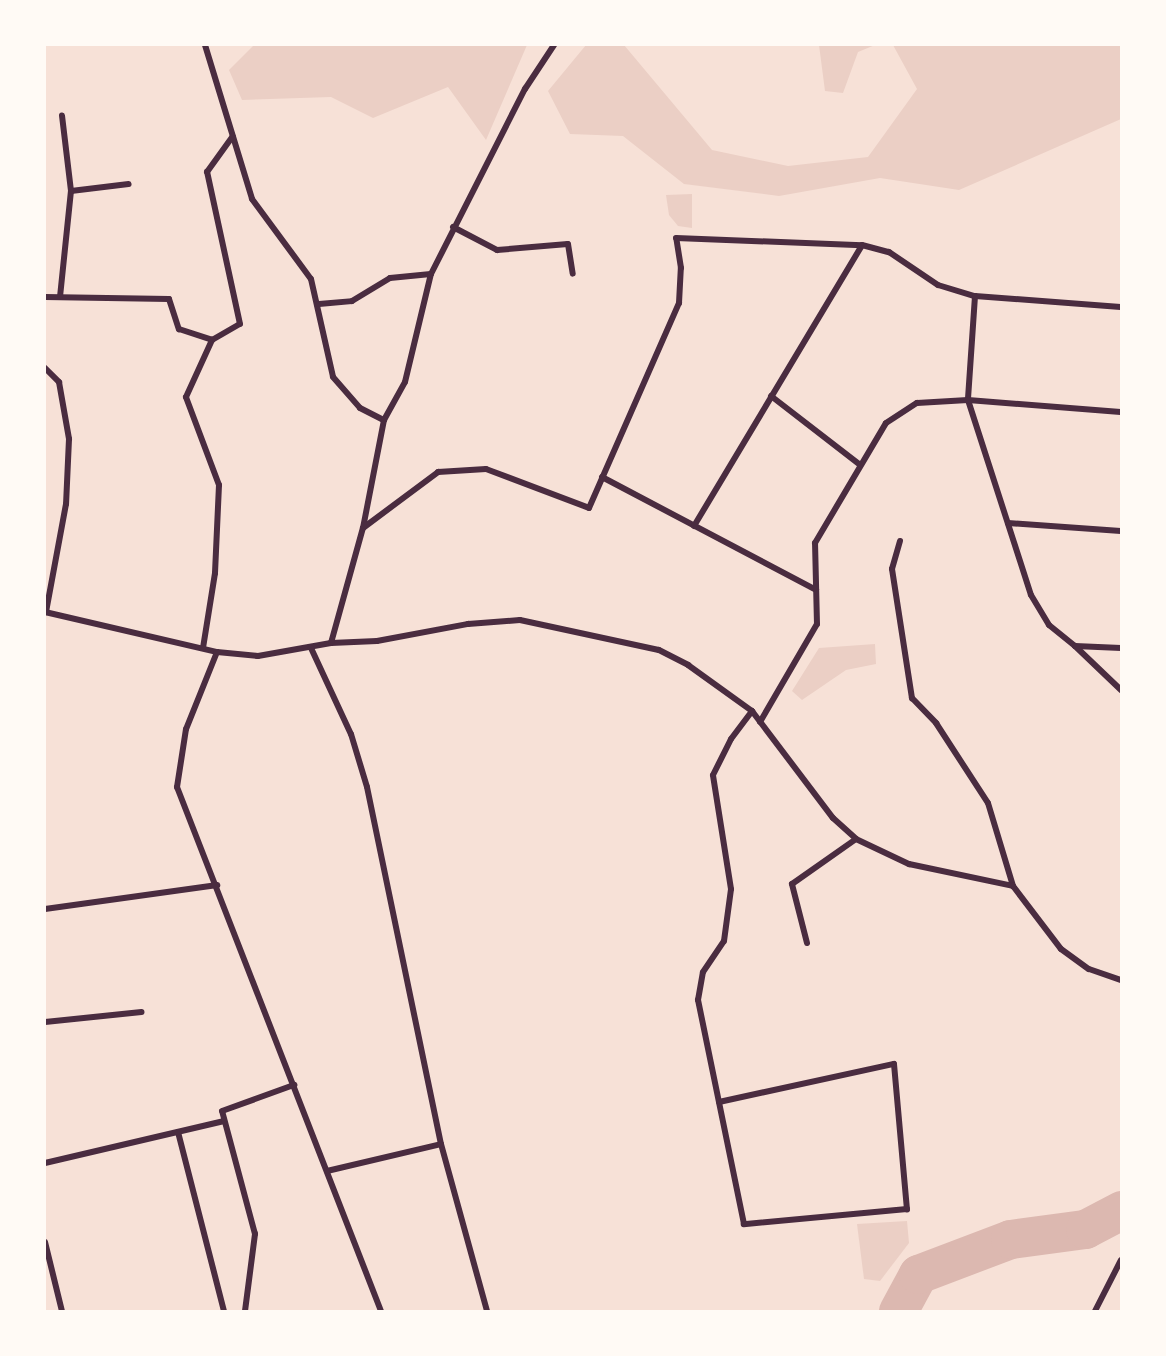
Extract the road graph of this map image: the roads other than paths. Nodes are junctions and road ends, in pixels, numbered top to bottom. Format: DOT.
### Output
graph roads {
  1 [pos="205,45"];
  2 [pos="554,45"];
  3 [pos="62,116"];
  4 [pos="233,136"];
  5 [pos="129,184"];
  6 [pos="71,191"];
  7 [pos="453,227"];
  8 [pos="862,245"];
  9 [pos="431,274"];
  10 [pos="573,274"];
  11 [pos="975,296"];
  12 [pos="45,297"];
  13 [pos="60,297"];
  14 [pos="320,304"];
  15 [pos="1121,307"];
  16 [pos="212,340"];
  17 [pos="45,369"];
  18 [pos="771,396"];
  19 [pos="968,400"];
  20 [pos="1121,412"];
  21 [pos="384,420"];
  22 [pos="859,464"];
  23 [pos="602,477"];
  24 [pos="1008,523"];
  25 [pos="694,525"];
  26 [pos="363,528"];
  27 [pos="1121,531"];
  28 [pos="900,541"];
  29 [pos="816,590"];
  30 [pos="45,612"];
  31 [pos="332,642"];
  32 [pos="1075,646"];
  33 [pos="202,648"];
  34 [pos="311,648"];
  35 [pos="1121,648"];
  36 [pos="217,652"];
  37 [pos="1121,690"];
  38 [pos="752,711"];
  39 [pos="760,722"];
  40 [pos="856,839"];
  41 [pos="217,885"];
  42 [pos="1013,886"];
  43 [pos="45,909"];
  44 [pos="807,943"];
  45 [pos="1121,980"];
  46 [pos="141,1012"];
  47 [pos="45,1022"];
  48 [pos="294,1085"];
  49 [pos="719,1102"];
  50 [pos="224,1121"];
  51 [pos="178,1132"];
  52 [pos="441,1144"];
  53 [pos="45,1163"];
  54 [pos="327,1171"];
  55 [pos="45,1242"];
  56 [pos="1121,1260"];
  57 [pos="62,1311"];
  58 [pos="224,1311"];
  59 [pos="245,1311"];
  60 [pos="381,1311"];
  61 [pos="487,1311"];
  62 [pos="1095,1311"];
  1 -- 4 [label="street"];
  2 -- 7 [label="street"];
  3 -- 6 [label="street"];
  4 -- 14 [label="street"];
  4 -- 16 [label="street"];
  5 -- 6 [label="street"];
  6 -- 13 [label="street"];
  7 -- 9 [label="street"];
  7 -- 10 [label="street"];
  8 -- 11 [label="street"];
  8 -- 18 [label="street"];
  8 -- 23 [label="street"];
  9 -- 14 [label="street"];
  9 -- 21 [label="street"];
  11 -- 15 [label="street"];
  11 -- 19 [label="street"];
  12 -- 13 [label="street"];
  13 -- 16 [label="street"];
  14 -- 21 [label="street"];
  16 -- 33 [label="street"];
  17 -- 30 [label="street"];
  18 -- 22 [label="street"];
  18 -- 25 [label="street"];
  19 -- 20 [label="street"];
  19 -- 22 [label="street"];
  19 -- 24 [label="street"];
  21 -- 26 [label="street"];
  22 -- 29 [label="street"];
  23 -- 25 [label="street"];
  23 -- 26 [label="street"];
  24 -- 27 [label="street"];
  24 -- 32 [label="street"];
  25 -- 29 [label="street"];
  26 -- 31 [label="street"];
  28 -- 42 [label="street"];
  29 -- 39 [label="street"];
  30 -- 33 [label="street"];
  31 -- 34 [label="street"];
  31 -- 38 [label="street"];
  32 -- 35 [label="street"];
  32 -- 37 [label="street"];
  33 -- 36 [label="street"];
  34 -- 36 [label="street"];
  34 -- 52 [label="street"];
  36 -- 41 [label="street"];
  38 -- 39 [label="street"];
  38 -- 49 [label="street"];
  39 -- 40 [label="street"];
  40 -- 42 [label="street"];
  40 -- 44 [label="street"];
  41 -- 43 [label="street"];
  41 -- 48 [label="street"];
  42 -- 45 [label="street"];
  46 -- 47 [label="street"];
  48 -- 50 [label="street"];
  48 -- 54 [label="street"];
  49 -- 49 [label="street"];
  50 -- 51 [label="street"];
  50 -- 59 [label="street"];
  51 -- 53 [label="street"];
  51 -- 58 [label="street"];
  52 -- 54 [label="street"];
  52 -- 61 [label="street"];
  54 -- 60 [label="street"];
  55 -- 57 [label="street"];
  56 -- 62 [label="street"];
}
